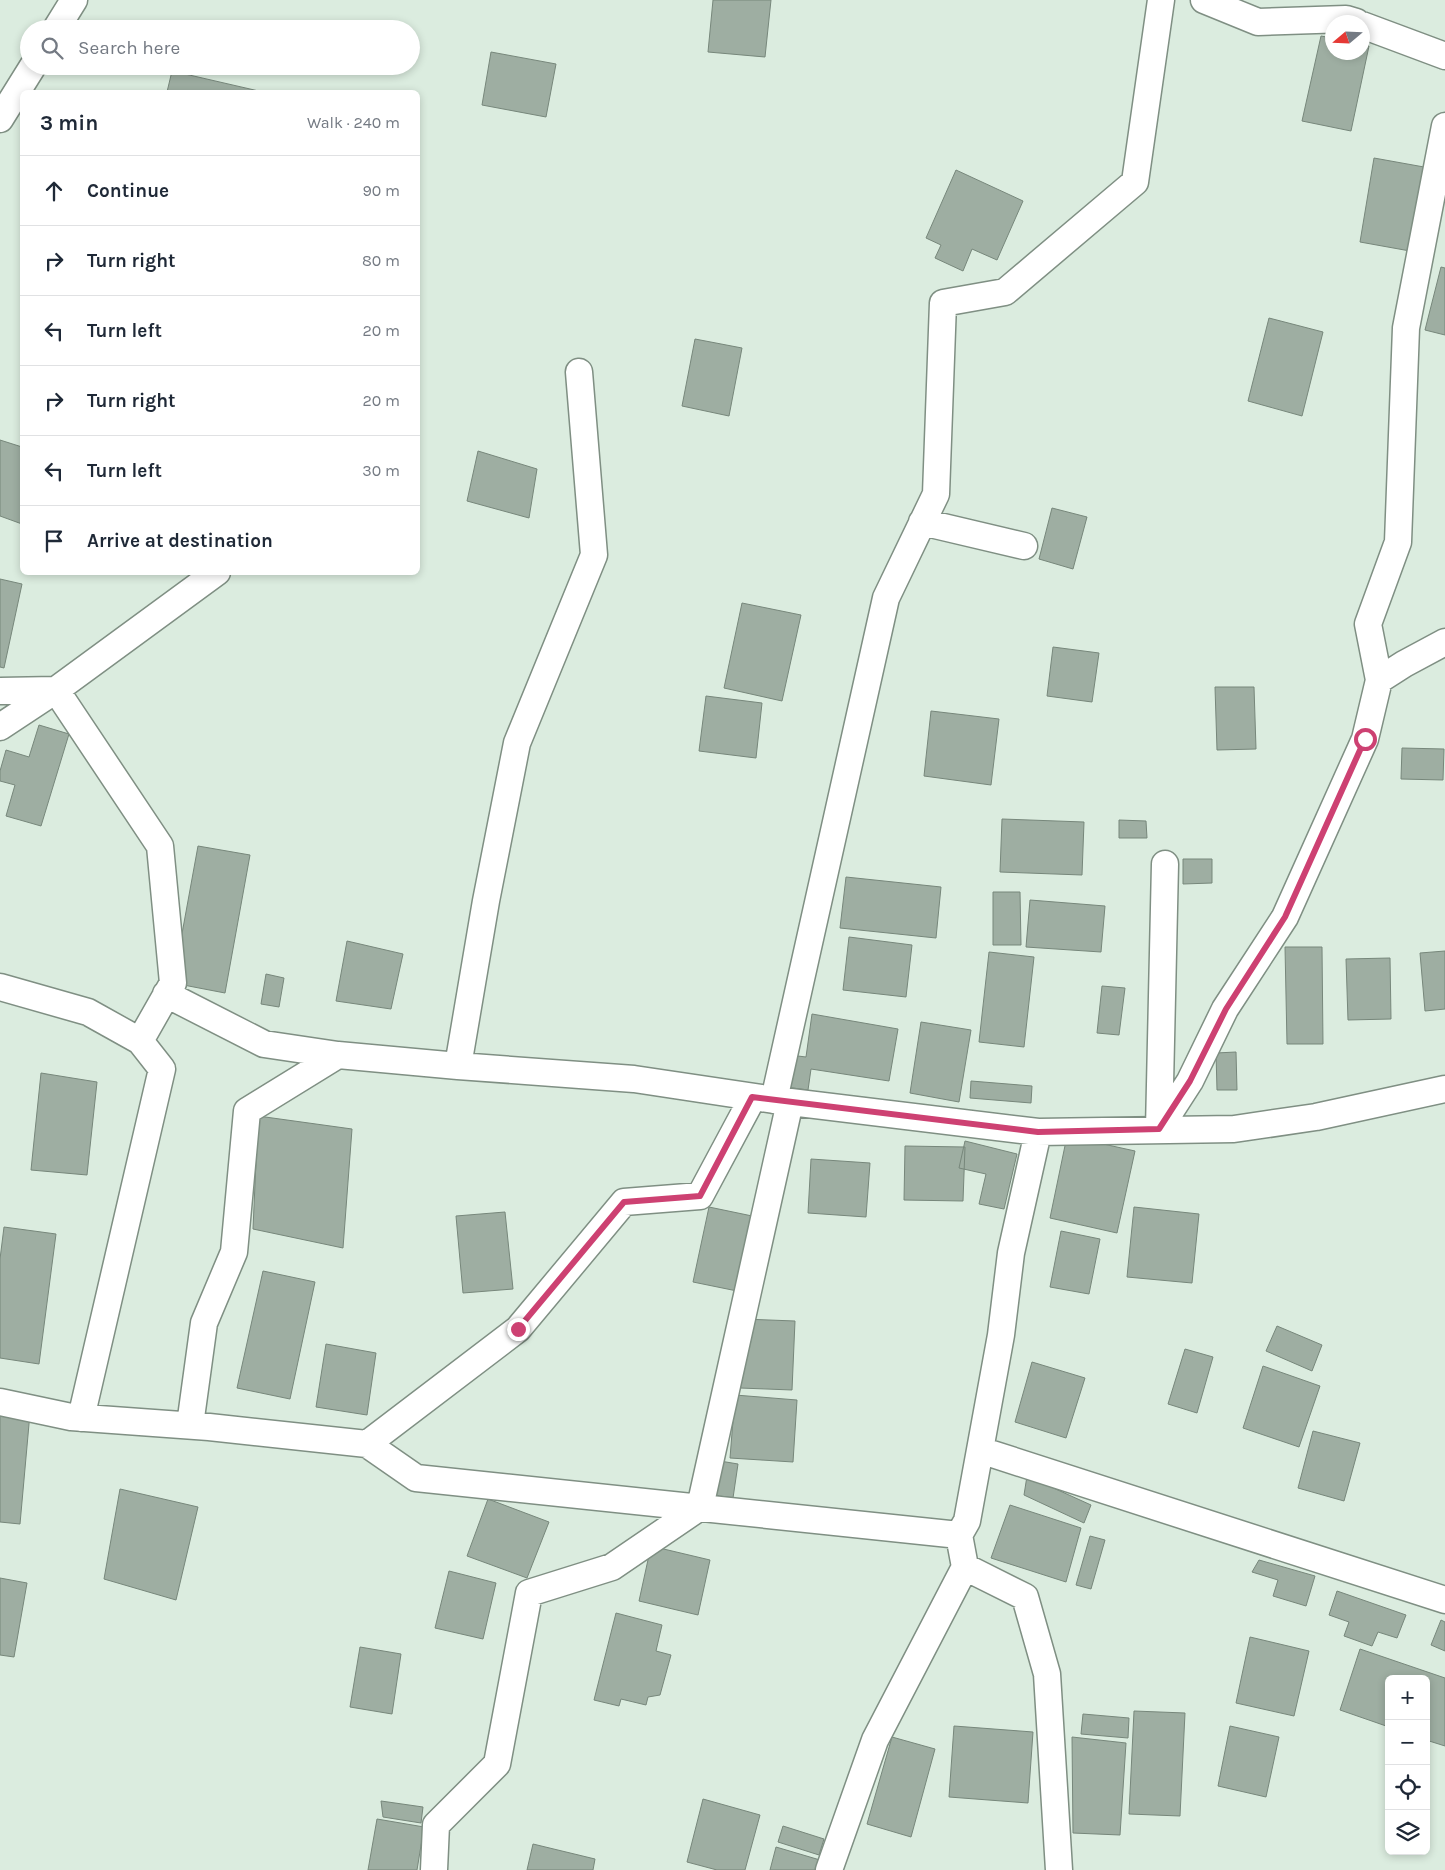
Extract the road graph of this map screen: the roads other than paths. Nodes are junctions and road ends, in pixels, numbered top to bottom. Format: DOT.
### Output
graph roads {
  1 [pos="74,0"];
  2 [pos="1161,0"];
  3 [pos="1204,0"];
  4 [pos="62,20"];
  5 [pos="1325,20"];
  6 [pos="1370,28"];
  7 [pos="1445,56"];
  8 [pos="27,75"];
  9 [pos="0,119"];
  10 [pos="1445,126"];
  11 [pos="579,372"];
  12 [pos="922,522"];
  13 [pos="1024,546"];
  14 [pos="213,575"];
  15 [pos="1445,642"];
  16 [pos="1379,680"];
  17 [pos="56,690"];
  18 [pos="0,691"];
  19 [pos="0,727"];
  20 [pos="1165,864"];
  21 [pos="0,987"];
  22 [pos="166,994"];
  23 [pos="140,1041"];
  24 [pos="338,1055"];
  25 [pos="458,1066"];
  26 [pos="1445,1089"];
  27 [pos="772,1100"];
  28 [pos="1159,1129"];
  29 [pos="1038,1132"];
  30 [pos="0,1402"];
  31 [pos="81,1418"];
  32 [pos="190,1425"];
  33 [pos="367,1444"];
  34 [pos="980,1450"];
  35 [pos="700,1508"];
  36 [pos="959,1535"];
  37 [pos="965,1568"];
  38 [pos="1445,1600"];
  39 [pos="434,1870"];
  40 [pos="829,1870"];
  41 [pos="1059,1870"];
  1 -- 4 [label="street"];
  2 -- 12 [label="street"];
  3 -- 5 [label="street"];
  6 -- 7 [label="street"];
  8 -- 9 [label="street"];
  10 -- 16 [label="street"];
  11 -- 25 [label="street"];
  12 -- 13 [label="street"];
  12 -- 27 [label="street"];
  14 -- 17 [label="street"];
  15 -- 16 [label="street"];
  16 -- 28 [label="street"];
  17 -- 18 [label="street"];
  17 -- 19 [label="street"];
  17 -- 22 [label="street"];
  20 -- 28 [label="street"];
  21 -- 23 [label="street"];
  22 -- 23 [label="street"];
  22 -- 24 [label="street"];
  23 -- 31 [label="street"];
  24 -- 25 [label="street"];
  24 -- 32 [label="street"];
  25 -- 27 [label="street"];
  26 -- 28 [label="street"];
  27 -- 29 [label="street"];
  27 -- 33 [label="street"];
  27 -- 35 [label="street"];
  28 -- 29 [label="street"];
  29 -- 34 [label="street"];
  30 -- 31 [label="street"];
  31 -- 32 [label="street"];
  32 -- 33 [label="street"];
  33 -- 35 [label="street"];
  34 -- 36 [label="street"];
  34 -- 38 [label="street"];
  35 -- 36 [label="street"];
  35 -- 39 [label="street"];
  36 -- 37 [label="street"];
  37 -- 40 [label="street"];
  37 -- 41 [label="street"];
}
